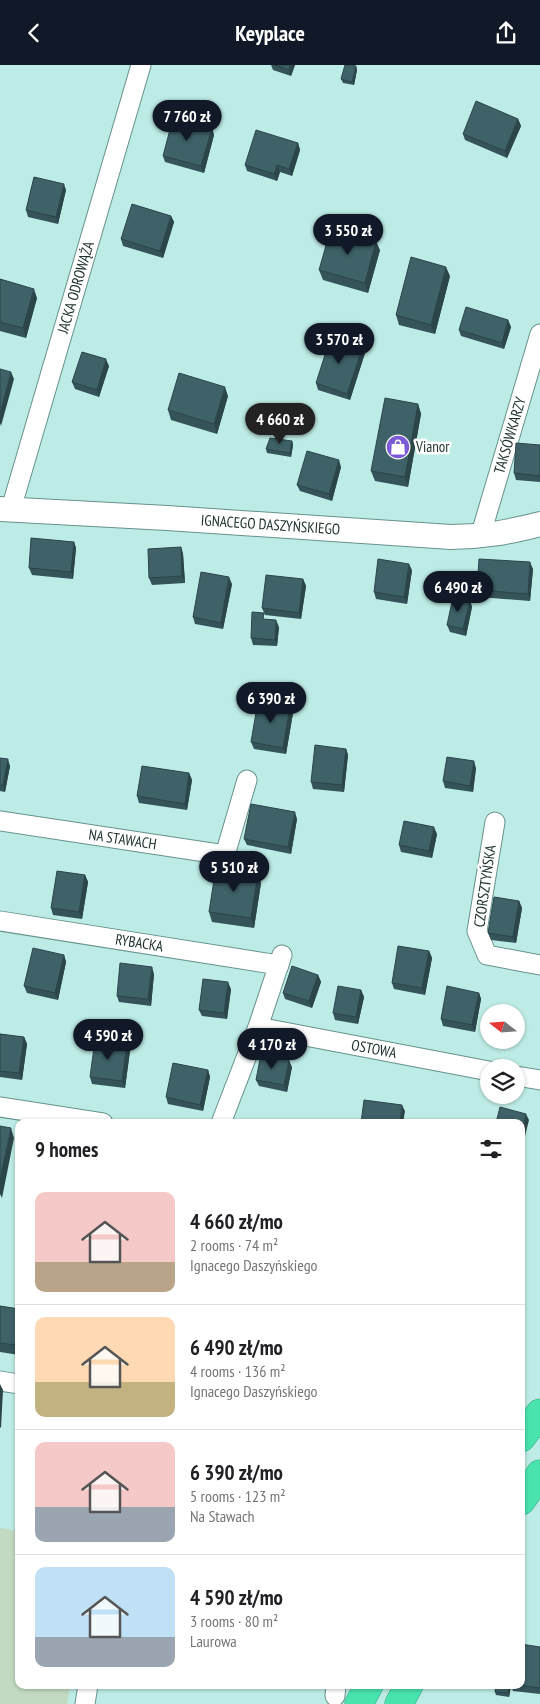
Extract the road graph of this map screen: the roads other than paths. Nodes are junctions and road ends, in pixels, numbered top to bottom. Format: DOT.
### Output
graph roads {
  1 [pos="141,65"];
  2 [pos="540,334"];
  3 [pos="6,509"];
  4 [pos="540,524"];
  5 [pos="480,537"];
  6 [pos="247,780"];
  7 [pos="0,821"];
  8 [pos="495,822"];
  9 [pos="0,921"];
  10 [pos="540,965"];
  11 [pos="258,1027"];
  12 [pos="480,1069"];
  13 [pos="525,1078"];
  14 [pos="540,1080"];
  15 [pos="0,1107"];
  16 [pos="77,1119"];
  17 [pos="223,1119"];
  18 [pos="0,1381"];
  19 [pos="15,1383"];
  20 [pos="540,1413"];
  21 [pos="525,1433"];
  22 [pos="540,1474"];
  23 [pos="525,1495"];
  24 [pos="87,1689"];
  25 [pos="359,1689"];
  26 [pos="407,1689"];
  27 [pos="344,1695"];
  28 [pos="85,1704"];
  29 [pos="399,1704"];
  1 -- 3 [label="street, JACKA ODROWĄŻA"];
  2 -- 5 [label="street, TAKSÓWKARZY"];
  3 -- 5 [label="street, IGNACEGO DASZYŃSKIEGO"];
  4 -- 5 [label="street, IGNACEGO DASZYŃSKIEGO"];
  6 -- 7 [label="street, NA STAWACH"];
  8 -- 10 [label="street, CZORSZTYŃSKA"];
  9 -- 11 [label="street, RYBACKA"];
  11 -- 12 [label="street, OSTOWA"];
  11 -- 17 [label="street"];
  13 -- 14 [label="street"];
  15 -- 16 [label="street"];
  18 -- 19 [label="street"];
  20 -- 21 [label="highway"];
  22 -- 23 [label="highway"];
  24 -- 28 [label="street"];
  25 -- 27 [label="highway"];
  26 -- 29 [label="highway"];
}
